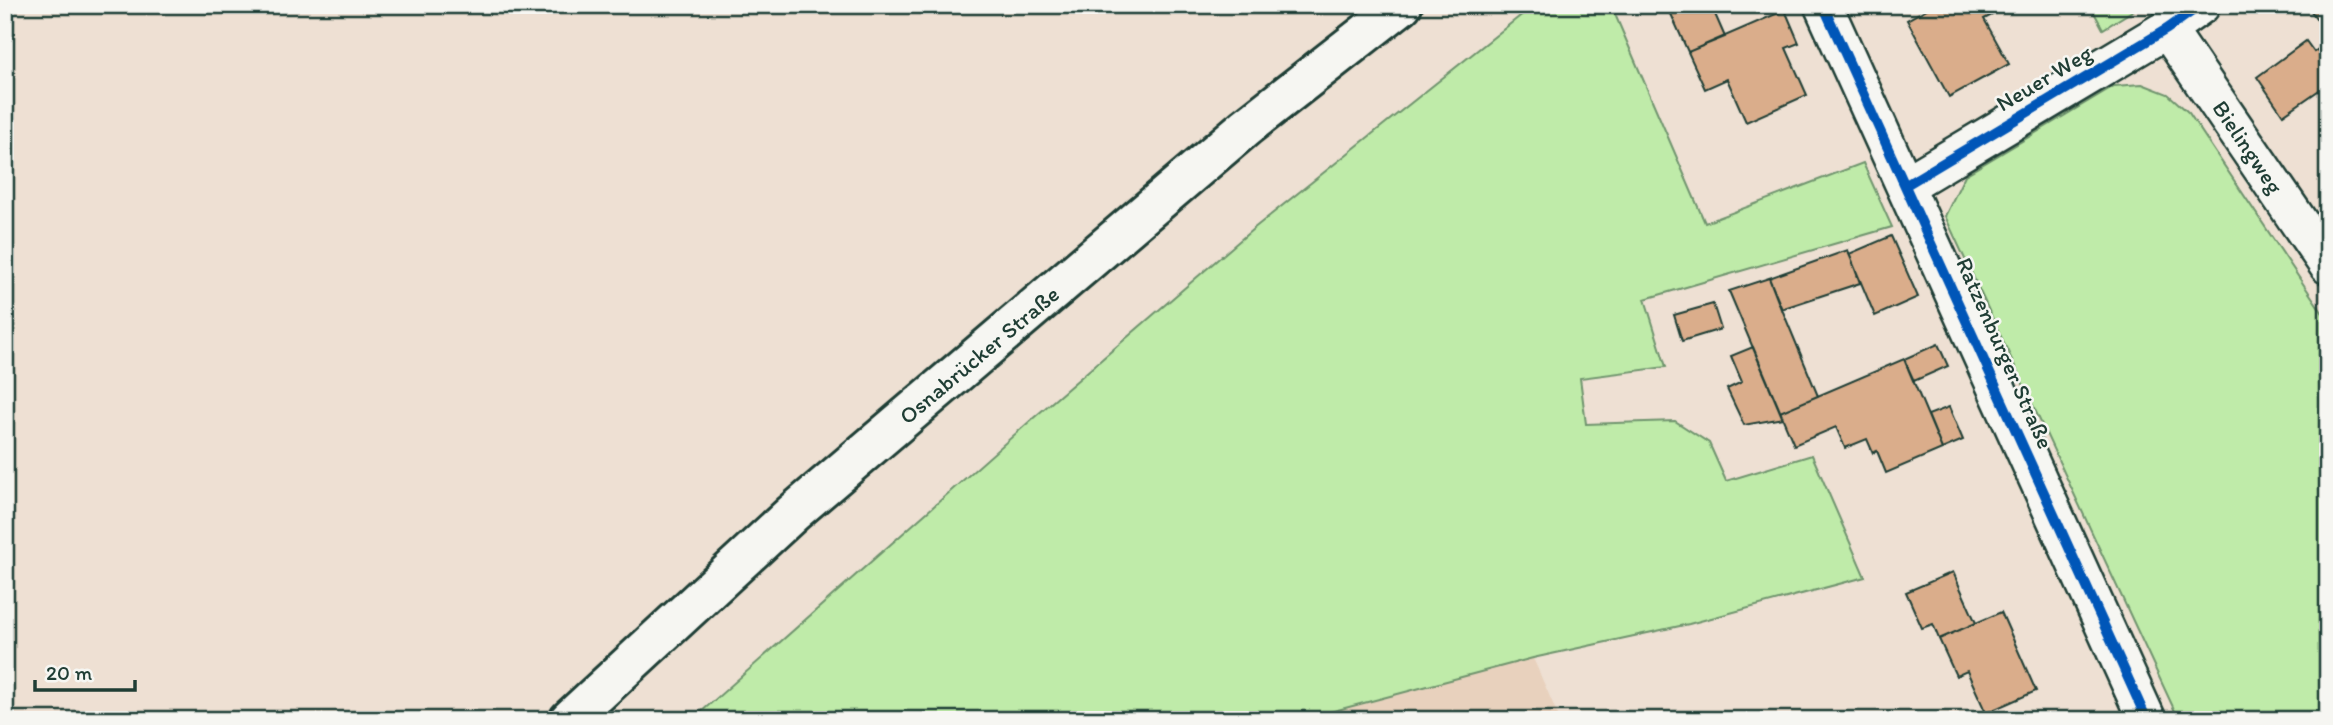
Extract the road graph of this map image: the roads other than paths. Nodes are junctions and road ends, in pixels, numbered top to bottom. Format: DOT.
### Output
graph roads {
  1 [pos="1402,5"];
  2 [pos="1823,5"];
  3 [pos="2201,5"];
  4 [pos="2167,29"];
  5 [pos="1906,185"];
  6 [pos="2328,265"];
  7 [pos="569,720"];
  8 [pos="2147,720"];
  1 -- 7 [label="main road, Osnabrücker Straße"];
  2 -- 5 [label="street, Ratzenburger Straße"];
  3 -- 4 [label="street, Neuer Weg"];
  4 -- 5 [label="street, Neuer Weg"];
  4 -- 6 [label="street, Bielingweg"];
  5 -- 8 [label="street, Ratzenburger Straße"];
}
